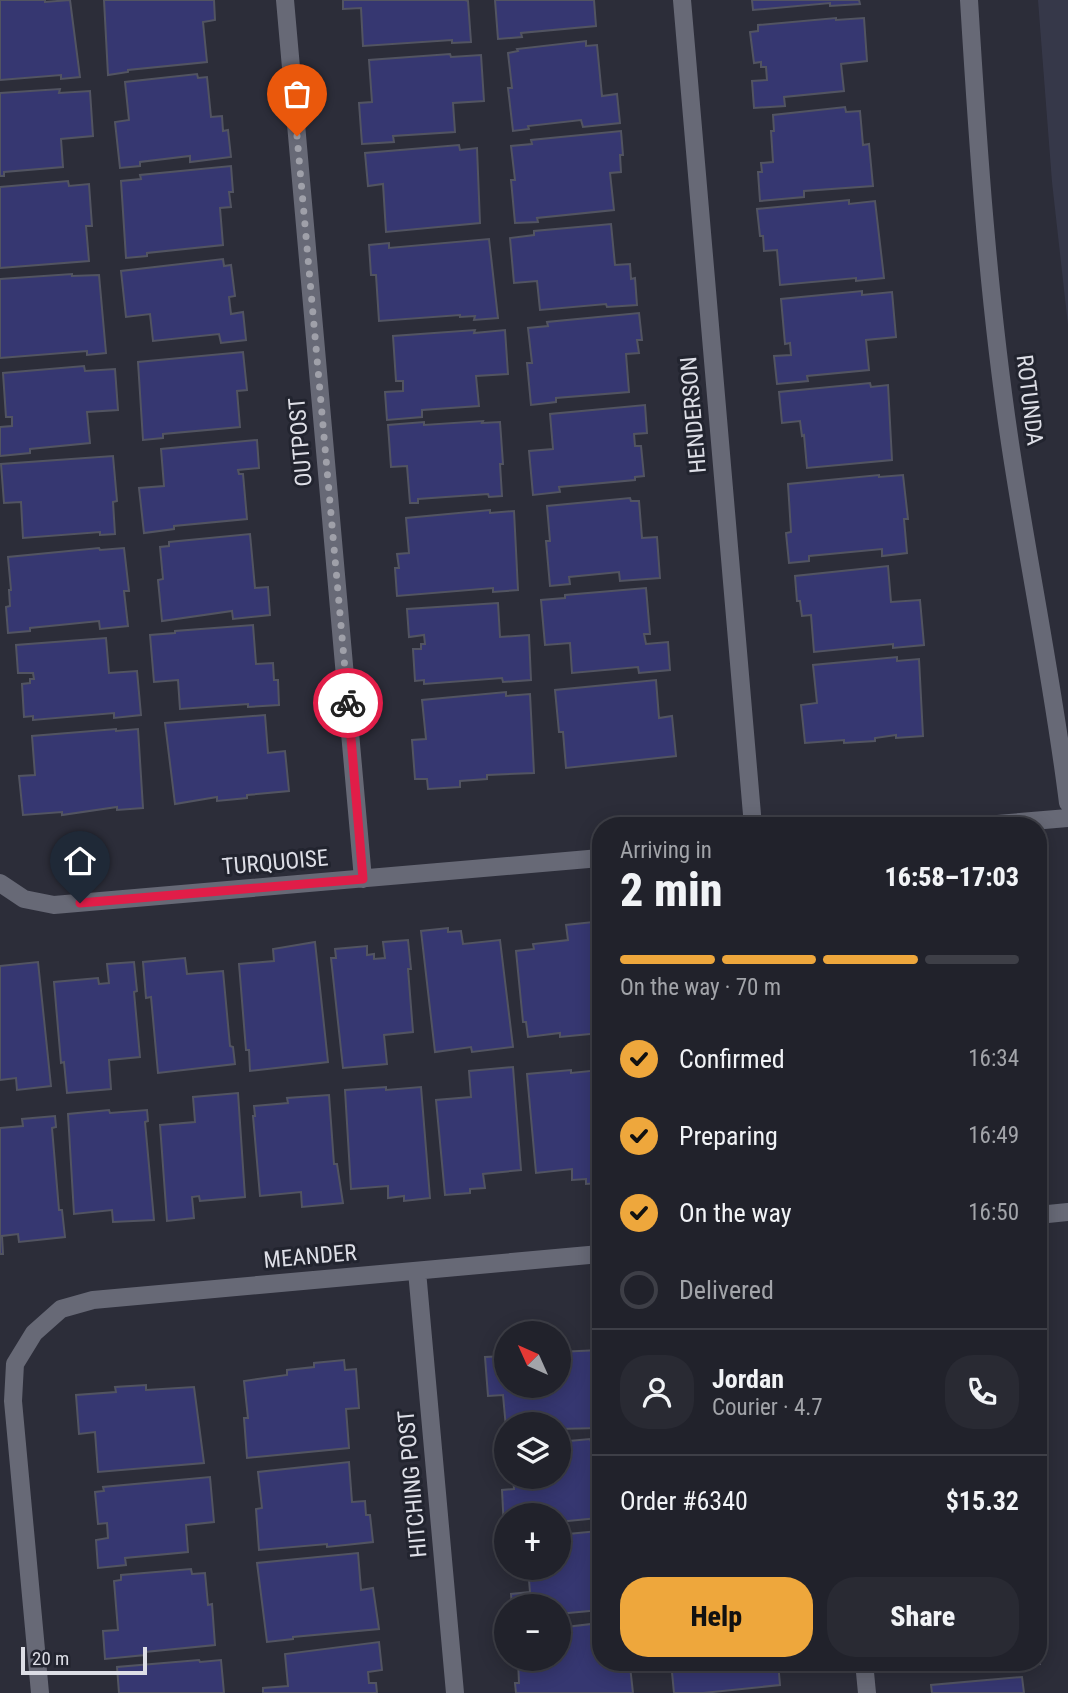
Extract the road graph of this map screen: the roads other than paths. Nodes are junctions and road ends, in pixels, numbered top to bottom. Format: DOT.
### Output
graph roads {
  1 [pos="285,0"];
  2 [pos="682,0"];
  3 [pos="970,0"];
  4 [pos="1068,803"];
  5 [pos="751,817"];
  6 [pos="1068,818"];
  7 [pos="1047,820"];
  8 [pos="592,859"];
  9 [pos="363,879"];
  10 [pos="0,883"];
  11 [pos="1068,1212"];
  12 [pos="1047,1214"];
  13 [pos="592,1255"];
  14 [pos="417,1271"];
  15 [pos="865,1671"];
  16 [pos="40,1693"];
  17 [pos="455,1693"];
  18 [pos="867,1693"];
  1 -- 9 [label="street, OUTPOST"];
  2 -- 5 [label="street, HENDERSON"];
  3 -- 4 [label="street, ROTUNDA"];
  6 -- 7 [label="street"];
  8 -- 9 [label="street, TURQUOISE"];
  9 -- 10 [label="street, TURQUOISE"];
  11 -- 12 [label="street"];
  13 -- 14 [label="street, MEANDER"];
  14 -- 16 [label="street, MEANDER"];
  14 -- 17 [label="street, HITCHING POST"];
  15 -- 18 [label="street"];
}
